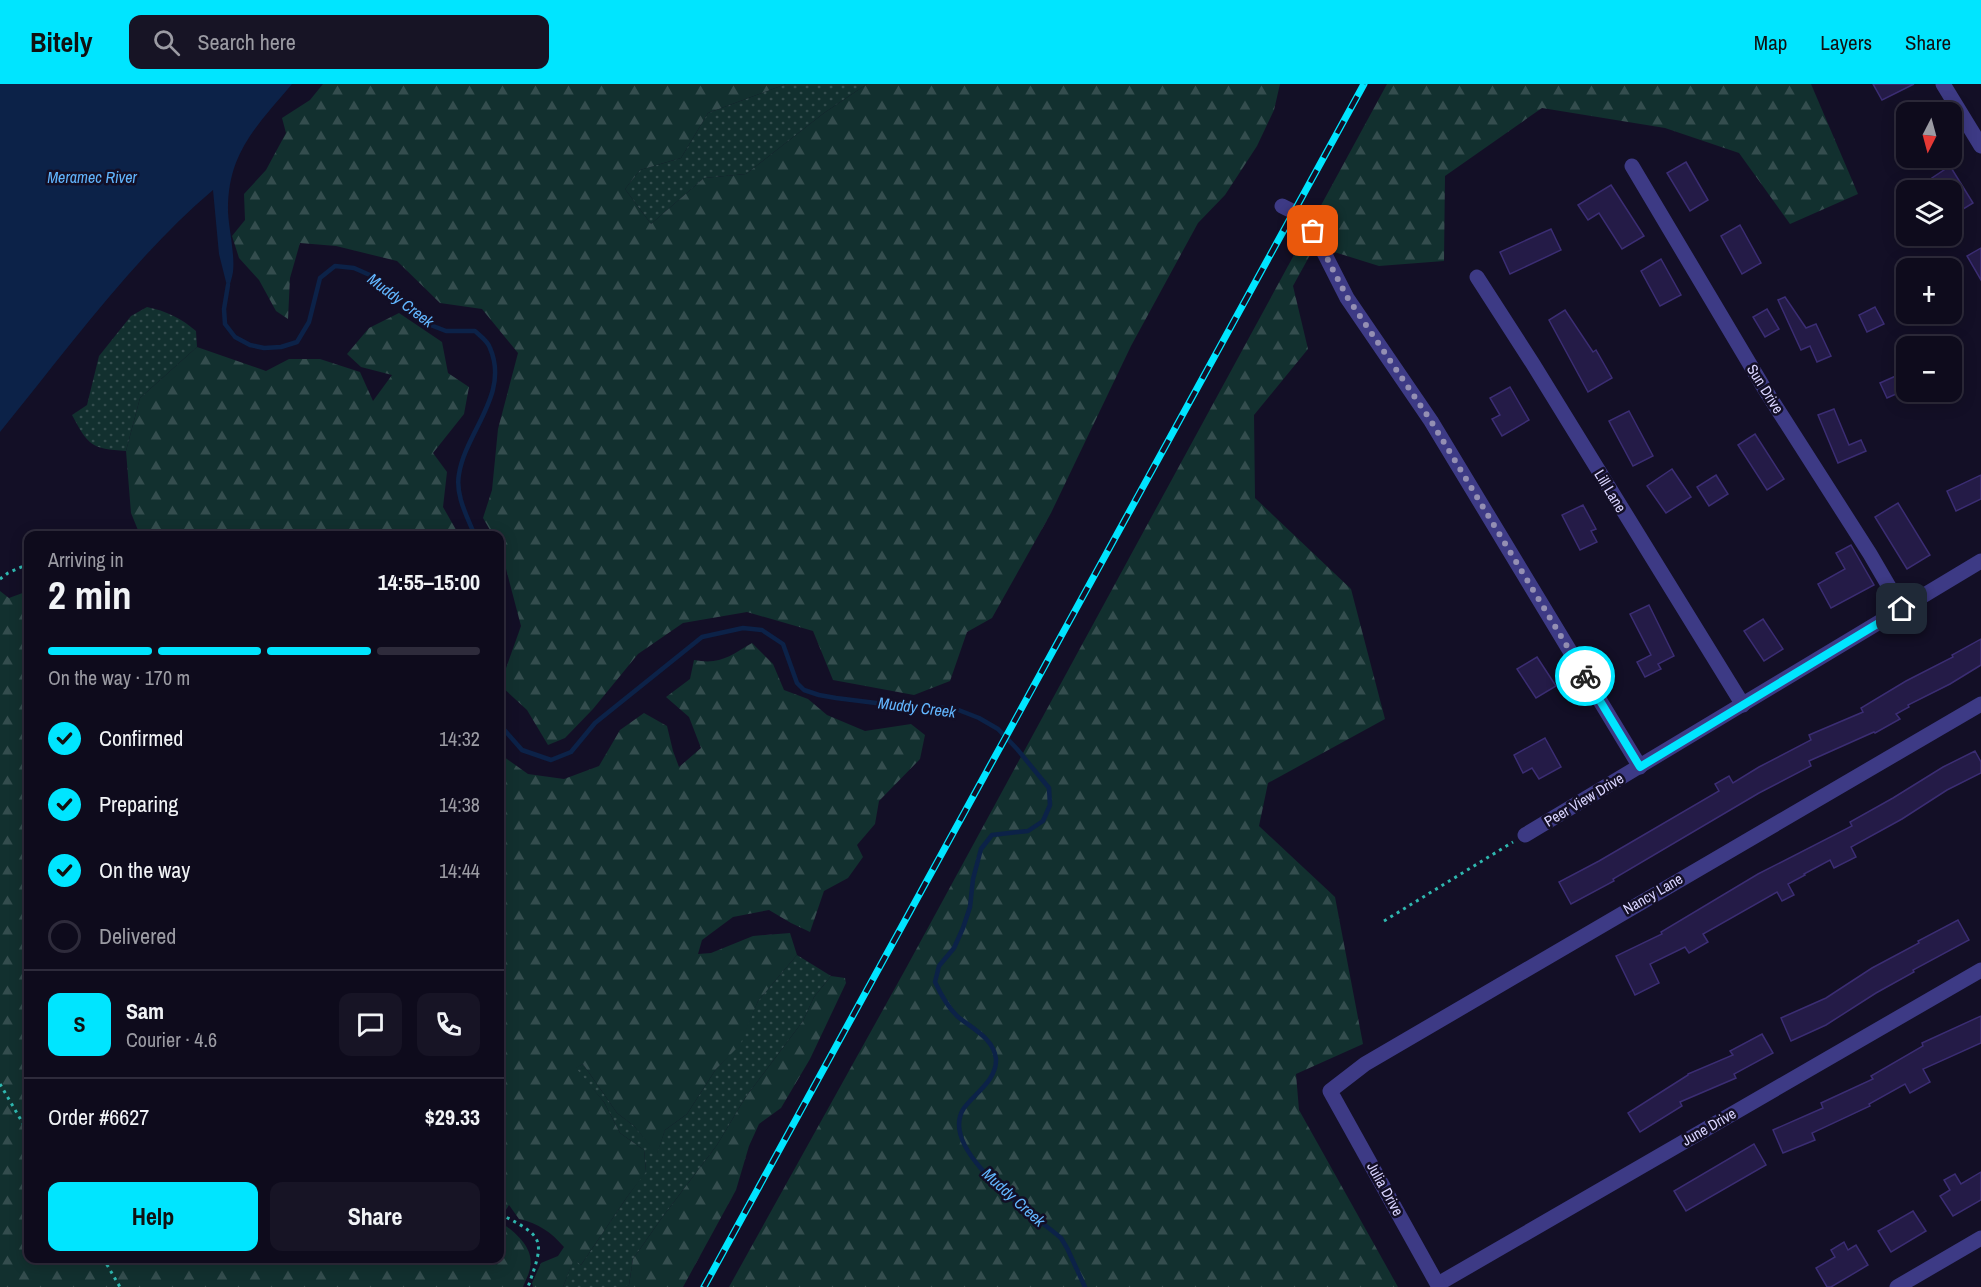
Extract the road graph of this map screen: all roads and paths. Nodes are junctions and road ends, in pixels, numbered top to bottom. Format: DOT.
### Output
graph roads {
  1 [pos="1943,84"];
  2 [pos="1981,146"];
  3 [pos="1632,166"];
  4 [pos="1282,206"];
  5 [pos="1477,277"];
  6 [pos="1981,561"];
  7 [pos="24,566"];
  8 [pos="0,579"];
  9 [pos="1902,609"];
  10 [pos="1981,704"];
  11 [pos="1743,705"];
  12 [pos="1640,767"];
  13 [pos="1525,835"];
  14 [pos="1384,921"];
  15 [pos="1981,970"];
  16 [pos="0,1084"];
  17 [pos="1330,1091"];
  18 [pos="24,1125"];
  19 [pos="504,1216"];
  20 [pos="1981,1238"];
  21 [pos="106,1263"];
  22 [pos="1438,1286"];
  23 [pos="120,1287"];
  24 [pos="528,1287"];
  25 [pos="1897,1287"];
  1 -- 2 [label="street"];
  3 -- 9 [label="street, Sun Drive"];
  4 -- 12 [label="street"];
  5 -- 11 [label="street, Lill Lane"];
  6 -- 9 [label="street, Peer View Drive"];
  7 -- 8 [label="path"];
  9 -- 11 [label="street, Peer View Drive"];
  10 -- 17 [label="street, Nancy Lane"];
  11 -- 12 [label="street, Peer View Drive"];
  12 -- 13 [label="street, Peer View Drive"];
  13 -- 14 [label="path"];
  15 -- 22 [label="street, June Drive"];
  16 -- 18 [label="path"];
  17 -- 22 [label="street, Julia Drive"];
  19 -- 24 [label="path"];
  20 -- 25 [label="street"];
  21 -- 23 [label="path"];
}
